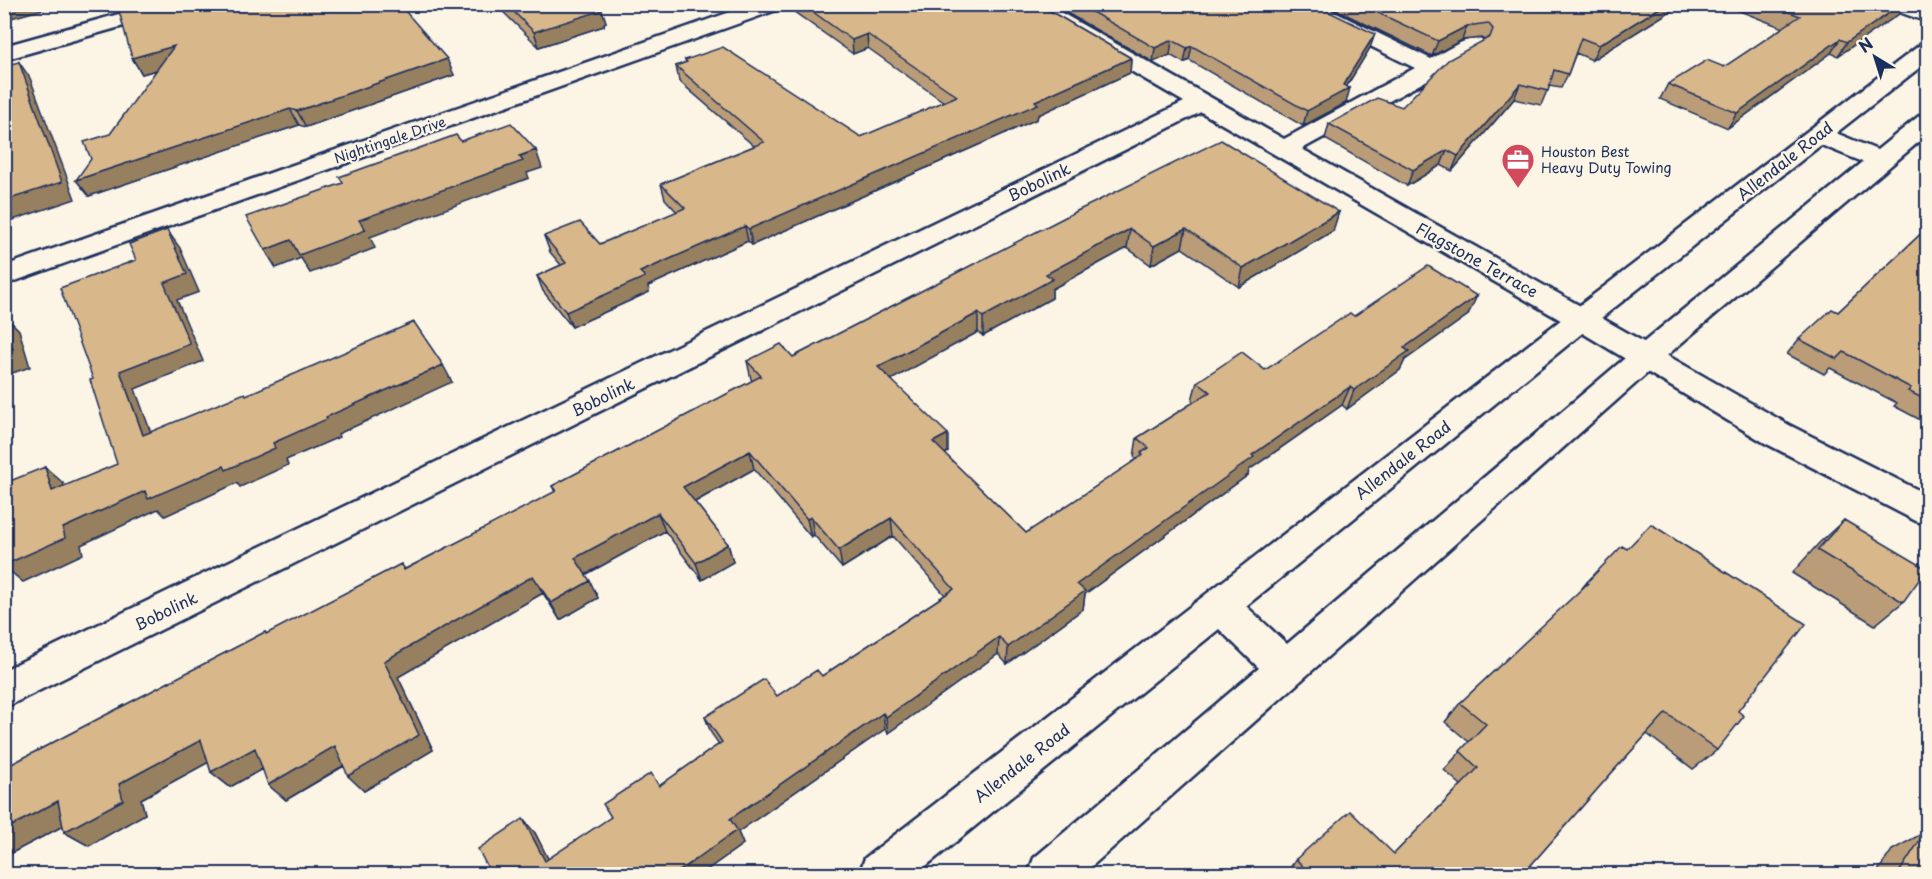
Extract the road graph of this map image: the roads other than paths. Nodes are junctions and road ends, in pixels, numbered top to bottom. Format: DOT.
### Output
graph roads {
  1 [pos="180,4"];
  2 [pos="775,4"];
  3 [pos="1030,4"];
  4 [pos="1300,4"];
  5 [pos="1894,4"];
  6 [pos="1928,16"];
  7 [pos="1474,45"];
  8 [pos="1928,50"];
  9 [pos="4,53"];
  10 [pos="1432,68"];
  11 [pos="1201,103"];
  12 [pos="1928,121"];
  13 [pos="1819,135"];
  14 [pos="1282,150"];
  15 [pos="1881,161"];
  16 [pos="4,276"];
  17 [pos="1581,319"];
  18 [pos="1647,357"];
  19 [pos="1928,511"];
  20 [pos="1220,606"];
  21 [pos="1288,669"];
  22 [pos="4,690"];
  23 [pos="881,874"];
  24 [pos="1050,874"];
  1 -- 9 [label="street"];
  2 -- 16 [label="street, Nightingale Drive"];
  3 -- 11 [label="street, Flagstone Terrace"];
  4 -- 10 [label="street"];
  5 -- 6 [label="street"];
  7 -- 10 [label="street"];
  8 -- 13 [label="street, Allendale Road"];
  10 -- 14 [label="street"];
  11 -- 14 [label="street, Flagstone Terrace"];
  11 -- 22 [label="street, Bobolink"];
  12 -- 15 [label="street"];
  13 -- 15 [label="street"];
  13 -- 17 [label="street, Allendale Road"];
  14 -- 17 [label="street, Flagstone Terrace"];
  15 -- 18 [label="street"];
  17 -- 18 [label="street, Flagstone Terrace"];
  17 -- 20 [label="street, Allendale Road"];
  18 -- 19 [label="street, Flagstone Terrace"];
  18 -- 21 [label="street"];
  20 -- 21 [label="street"];
  20 -- 23 [label="street, Allendale Road"];
  21 -- 24 [label="street"];
}
